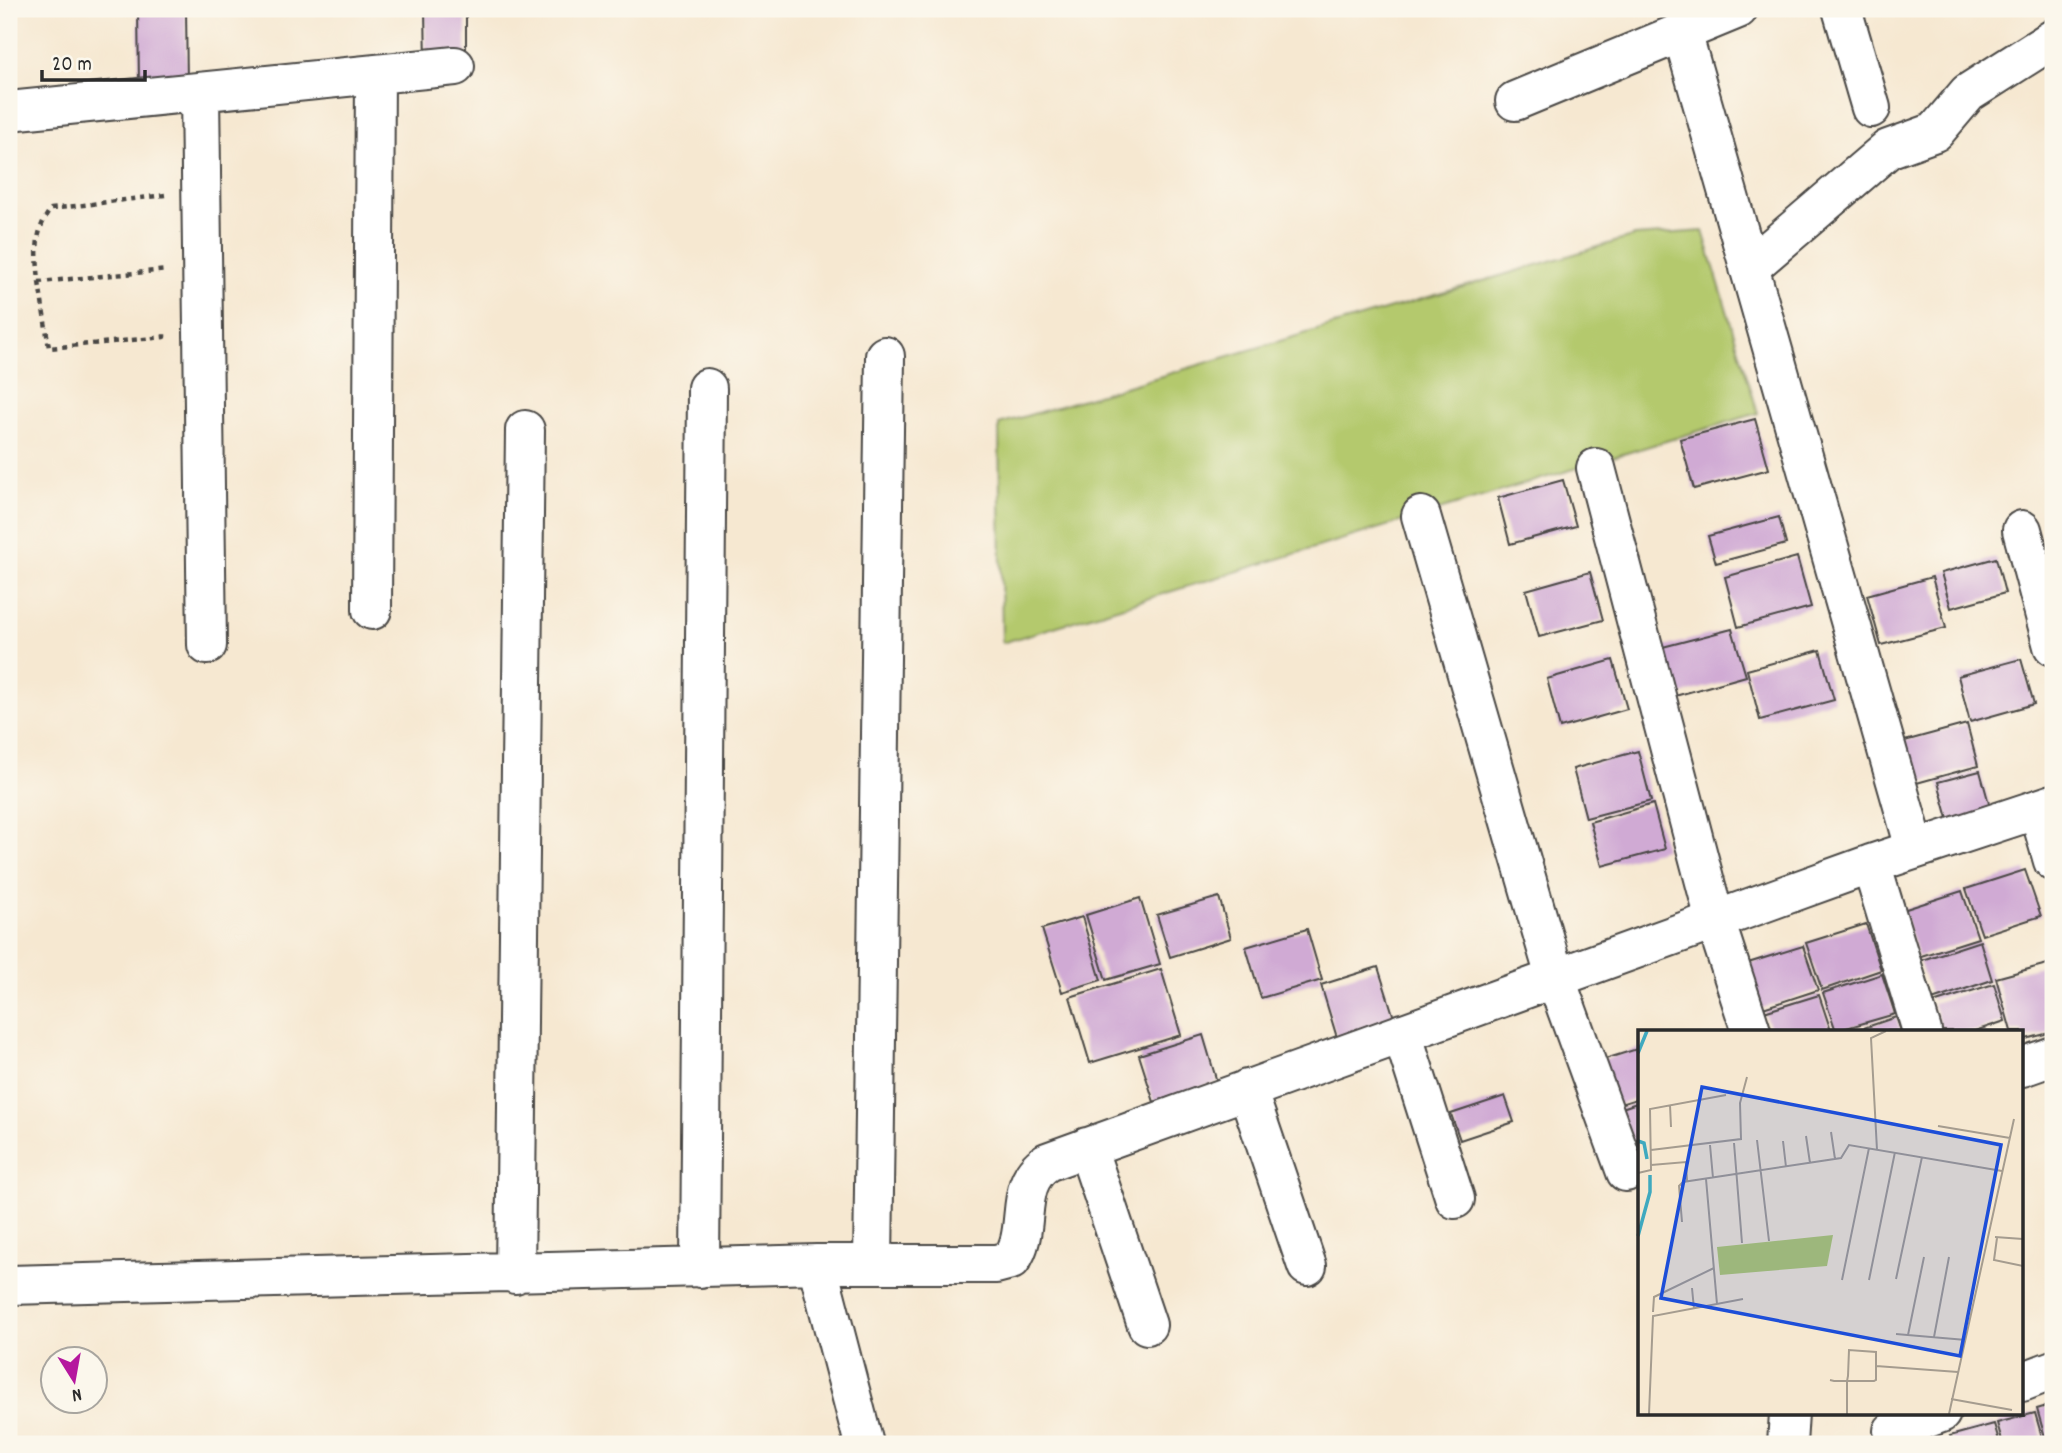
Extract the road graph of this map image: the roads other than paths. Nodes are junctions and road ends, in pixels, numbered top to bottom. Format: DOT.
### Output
graph roads {
  1 [pos="1738,9"];
  2 [pos="1842,9"];
  3 [pos="1682,32"];
  4 [pos="2053,38"];
  5 [pos="455,66"];
  6 [pos="375,74"];
  7 [pos="200,92"];
  8 [pos="1516,101"];
  9 [pos="1871,108"];
  10 [pos="9,111"];
  11 [pos="1749,268"];
  12 [pos="885,356"];
  13 [pos="707,388"];
  14 [pos="524,430"];
  15 [pos="1596,468"];
  16 [pos="1421,516"];
  17 [pos="2022,530"];
  18 [pos="372,610"];
  19 [pos="207,645"];
  20 [pos="2053,646"];
  21 [pos="2046,807"];
  22 [pos="1915,848"];
  23 [pos="2053,861"];
  24 [pos="1871,864"];
  25 [pos="1715,920"];
  26 [pos="1555,977"];
  27 [pos="1751,1030"];
  28 [pos="1922,1030"];
  29 [pos="1402,1033"];
  30 [pos="2053,1056"];
  31 [pos="2024,1066"];
  32 [pos="1247,1090"];
  33 [pos="1087,1147"];
  34 [pos="1626,1172"];
  35 [pos="1455,1199"];
  36 [pos="817,1264"];
  37 [pos="873,1264"];
  38 [pos="1307,1266"];
  39 [pos="700,1269"];
  40 [pos="515,1274"];
  41 [pos="9,1285"];
  42 [pos="1147,1325"];
  43 [pos="2053,1370"];
  44 [pos="2024,1381"];
  45 [pos="1789,1414"];
  46 [pos="1938,1414"];
  47 [pos="1893,1431"];
  48 [pos="864,1444"];
  49 [pos="1787,1444"];
  1 -- 3 [label="street"];
  2 -- 9 [label="street"];
  3 -- 8 [label="street"];
  3 -- 11 [label="street"];
  4 -- 11 [label="street"];
  5 -- 6 [label="street"];
  6 -- 7 [label="street"];
  6 -- 18 [label="street"];
  7 -- 10 [label="street"];
  7 -- 19 [label="street"];
  11 -- 22 [label="street"];
  12 -- 37 [label="street"];
  13 -- 39 [label="street"];
  14 -- 40 [label="street"];
  15 -- 25 [label="street"];
  16 -- 26 [label="street"];
  17 -- 20 [label="street"];
  21 -- 22 [label="street"];
  21 -- 23 [label="street"];
  22 -- 24 [label="street"];
  24 -- 25 [label="street"];
  24 -- 28 [label="street"];
  25 -- 26 [label="street"];
  25 -- 27 [label="street"];
  26 -- 29 [label="street"];
  26 -- 34 [label="street"];
  29 -- 32 [label="street"];
  29 -- 35 [label="street"];
  30 -- 31 [label="street"];
  32 -- 33 [label="street"];
  32 -- 38 [label="street"];
  33 -- 37 [label="street"];
  33 -- 42 [label="street"];
  36 -- 37 [label="street"];
  36 -- 39 [label="street"];
  36 -- 48 [label="street"];
  39 -- 40 [label="street"];
  40 -- 41 [label="street"];
  43 -- 44 [label="street"];
  45 -- 49 [label="street"];
  46 -- 47 [label="street"];
}
